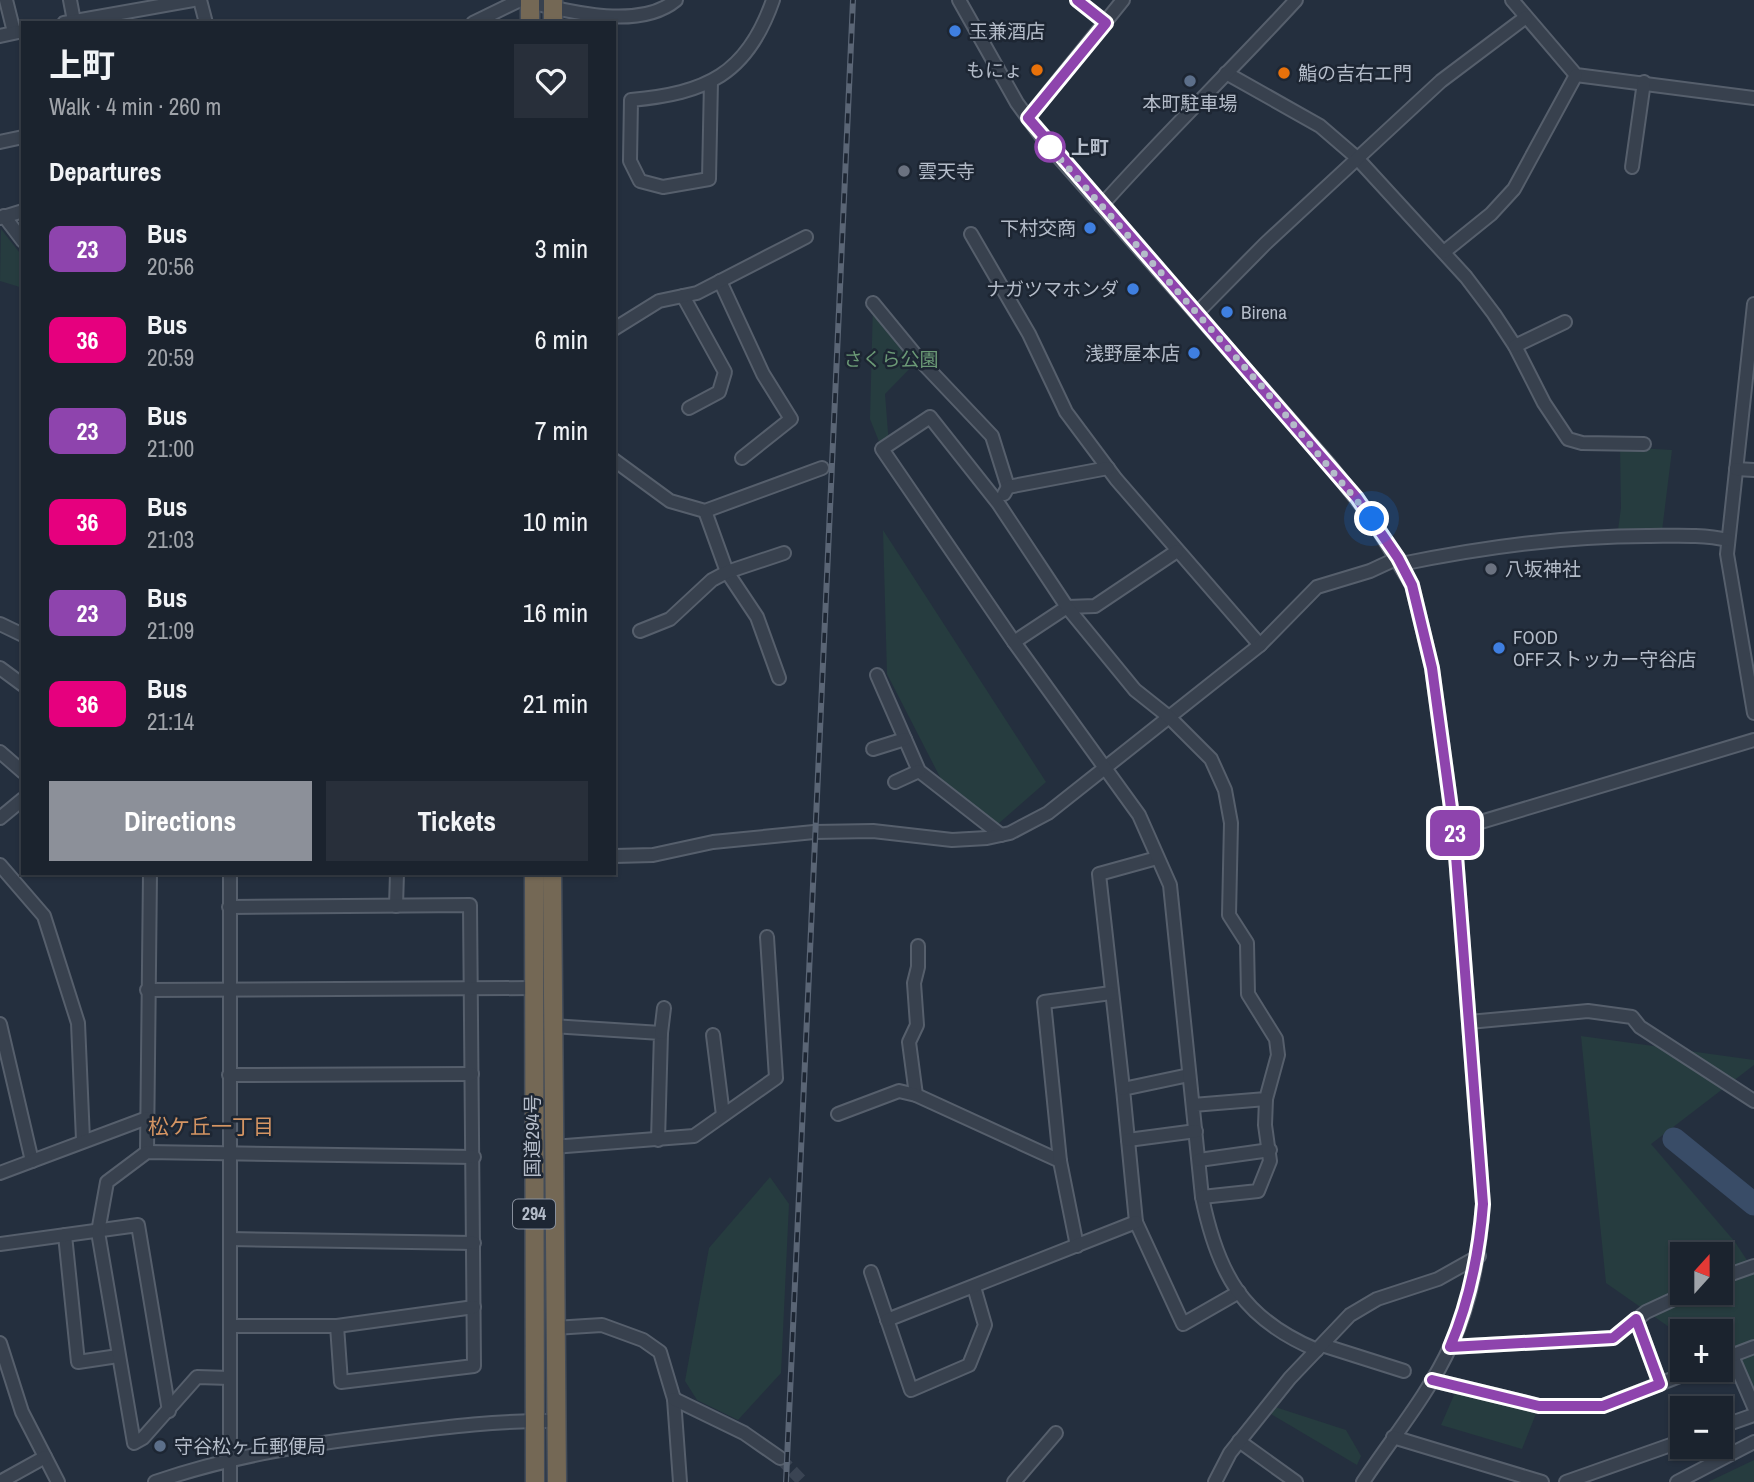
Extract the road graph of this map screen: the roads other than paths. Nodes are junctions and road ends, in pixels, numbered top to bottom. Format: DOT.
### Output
graph roads {
  1 [pos="6,0"];
  2 [pos="70,0"];
  3 [pos="193,0"];
  4 [pos="200,0"];
  5 [pos="676,0"];
  6 [pos="773,0"];
  7 [pos="959,0"];
  8 [pos="1077,0"];
  9 [pos="1123,0"];
  10 [pos="1296,0"];
  11 [pos="1512,0"];
  12 [pos="525,1"];
  13 [pos="493,5"];
  14 [pos="553,11"];
  15 [pos="1527,17"];
  16 [pos="69,21"];
  17 [pos="75,21"];
  18 [pos="205,21"];
  19 [pos="475,21"];
  20 [pos="530,21"];
  21 [pos="1106,23"];
  22 [pos="18,32"];
  23 [pos="0,36"];
  24 [pos="1226,74"];
  25 [pos="1576,75"];
  26 [pos="711,81"];
  27 [pos="1644,82"];
  28 [pos="1754,98"];
  29 [pos="1028,118"];
  30 [pos="21,137"];
  31 [pos="0,142"];
  32 [pos="1356,157"];
  33 [pos="1632,167"];
  34 [pos="1101,206"];
  35 [pos="21,212"];
  36 [pos="2,217"];
  37 [pos="971,234"];
  38 [pos="806,237"];
  39 [pos="21,239"];
  40 [pos="1444,252"];
  41 [pos="720,281"];
  42 [pos="683,296"];
  43 [pos="873,303"];
  44 [pos="1754,304"];
  45 [pos="1197,313"];
  46 [pos="1565,322"];
  47 [pos="616,328"];
  48 [pos="1515,346"];
  49 [pos="689,408"];
  50 [pos="1644,444"];
  51 [pos="742,458"];
  52 [pos="616,461"];
  53 [pos="822,467"];
  54 [pos="1108,468"];
  55 [pos="1736,469"];
  56 [pos="1754,470"];
  57 [pos="1008,487"];
  58 [pos="998,503"];
  59 [pos="705,511"];
  60 [pos="1728,540"];
  61 [pos="1177,551"];
  62 [pos="784,553"];
  63 [pos="1400,561"];
  64 [pos="727,572"];
  65 [pos="1067,607"];
  66 [pos="0,624"];
  67 [pos="640,631"];
  68 [pos="21,634"];
  69 [pos="1014,642"];
  70 [pos="1260,645"];
  71 [pos="0,668"];
  72 [pos="877,675"];
  73 [pos="779,678"];
  74 [pos="21,684"];
  75 [pos="1754,713"];
  76 [pos="1169,717"];
  77 [pos="905,739"];
  78 [pos="1754,740"];
  79 [pos="873,749"];
  80 [pos="0,752"];
  81 [pos="1105,767"];
  82 [pos="21,770"];
  83 [pos="919,771"];
  84 [pos="895,782"];
  85 [pos="21,801"];
  86 [pos="0,818"];
  87 [pos="1454,830"];
  88 [pos="1001,835"];
  89 [pos="616,856"];
  90 [pos="1157,858"];
  91 [pos="0,865"];
  92 [pos="150,875"];
  93 [pos="230,875"];
  94 [pos="397,875"];
  95 [pos="534,875"];
  96 [pos="552,875"];
  97 [pos="396,906"];
  98 [pos="229,907"];
  99 [pos="767,937"];
  100 [pos="918,946"];
  101 [pos="534,988"];
  102 [pos="229,989"];
  103 [pos="471,989"];
  104 [pos="147,990"];
  105 [pos="1111,993"];
  106 [pos="664,1008"];
  107 [pos="1469,1022"];
  108 [pos="0,1024"];
  109 [pos="552,1026"];
  110 [pos="661,1033"];
  111 [pos="713,1035"];
  112 [pos="229,1074"];
  113 [pos="472,1074"];
  114 [pos="1189,1075"];
  115 [pos="1123,1089"];
  116 [pos="916,1095"];
  117 [pos="1266,1099"];
  118 [pos="1754,1101"];
  119 [pos="1193,1105"];
  120 [pos="838,1114"];
  121 [pos="723,1115"];
  122 [pos="147,1118"];
  123 [pos="1196,1130"];
  124 [pos="83,1140"];
  125 [pos="658,1140"];
  126 [pos="1128,1140"];
  127 [pos="553,1147"];
  128 [pos="1270,1150"];
  129 [pos="147,1152"];
  130 [pos="229,1155"];
  131 [pos="474,1157"];
  132 [pos="32,1160"];
  133 [pos="1199,1160"];
  134 [pos="1060,1161"];
  135 [pos="0,1173"];
  136 [pos="1202,1198"];
  137 [pos="1136,1222"];
  138 [pos="99,1230"];
  139 [pos="65,1235"];
  140 [pos="230,1239"];
  141 [pos="474,1243"];
  142 [pos="0,1244"];
  143 [pos="1077,1245"];
  144 [pos="1479,1256"];
  145 [pos="1754,1266"];
  146 [pos="871,1272"];
  147 [pos="1733,1273"];
  148 [pos="974,1287"];
  149 [pos="1239,1292"];
  150 [pos="1670,1302"];
  151 [pos="474,1307"];
  152 [pos="1636,1319"];
  153 [pos="887,1320"];
  154 [pos="230,1326"];
  155 [pos="337,1326"];
  156 [pos="554,1328"];
  157 [pos="0,1343"];
  158 [pos="1319,1347"];
  159 [pos="1450,1347"];
  160 [pos="1754,1347"];
  161 [pos="1733,1355"];
  162 [pos="118,1356"];
  163 [pos="1733,1370"];
  164 [pos="1404,1371"];
  165 [pos="230,1378"];
  166 [pos="1432,1380"];
  167 [pos="1670,1380"];
  168 [pos="1660,1384"];
  169 [pos="674,1399"];
  170 [pos="1754,1407"];
  171 [pos="169,1411"];
  172 [pos="1754,1415"];
  173 [pos="535,1421"];
  174 [pos="557,1421"];
  175 [pos="1733,1422"];
  176 [pos="1056,1433"];
  177 [pos="1393,1437"];
  178 [pos="1239,1441"];
  179 [pos="1754,1442"];
  180 [pos="1670,1445"];
  181 [pos="45,1457"];
  182 [pos="780,1458"];
  183 [pos="230,1459"];
  184 [pos="0,1482"];
  185 [pos="58,1482"];
  186 [pos="155,1482"];
  187 [pos="230,1482"];
  188 [pos="535,1482"];
  189 [pos="557,1482"];
  190 [pos="680,1482"];
  191 [pos="1014,1482"];
  192 [pos="1215,1482"];
  193 [pos="1296,1482"];
  194 [pos="1363,1482"];
  195 [pos="1542,1482"];
  196 [pos="1566,1482"];
  197 [pos="1677,1482"];
  1 -- 22 [label="street"];
  2 -- 16 [label="street"];
  3 -- 17 [label="street"];
  4 -- 18 [label="street"];
  5 -- 14 [label="street"];
  6 -- 26 [label="street"];
  7 -- 29 [label="street"];
  8 -- 21 [label="street"];
  9 -- 21 [label="street"];
  10 -- 24 [label="street"];
  11 -- 15 [label="street"];
  12 -- 13 [label="street"];
  12 -- 14 [label="street"];
  12 -- 20 [label="highway"];
  13 -- 19 [label="street"];
  15 -- 25 [label="street"];
  15 -- 32 [label="street"];
  21 -- 29 [label="street"];
  22 -- 23 [label="street"];
  24 -- 32 [label="street"];
  24 -- 34 [label="street"];
  25 -- 27 [label="street"];
  25 -- 40 [label="street"];
  26 -- 26 [label="street"];
  27 -- 28 [label="street"];
  27 -- 33 [label="street"];
  29 -- 34 [label="street"];
  30 -- 31 [label="street"];
  32 -- 40 [label="street"];
  32 -- 45 [label="street"];
  34 -- 45 [label="street"];
  35 -- 36 [label="street"];
  36 -- 39 [label="street"];
  37 -- 54 [label="street"];
  38 -- 41 [label="street"];
  40 -- 48 [label="street"];
  41 -- 42 [label="street"];
  41 -- 51 [label="street"];
  42 -- 47 [label="street"];
  42 -- 49 [label="street"];
  43 -- 57 [label="street"];
  44 -- 55 [label="street"];
  45 -- 63 [label="street"];
  46 -- 48 [label="street"];
  48 -- 50 [label="street"];
  52 -- 59 [label="street"];
  53 -- 59 [label="street"];
  54 -- 57 [label="street"];
  54 -- 61 [label="street"];
  55 -- 56 [label="street"];
  55 -- 60 [label="street"];
  57 -- 58 [label="street"];
  58 -- 65 [label="street"];
  58 -- 69 [label="street"];
  59 -- 64 [label="street"];
  60 -- 63 [label="street"];
  60 -- 75 [label="street"];
  61 -- 65 [label="street"];
  61 -- 70 [label="street"];
  62 -- 64 [label="street"];
  63 -- 70 [label="street"];
  63 -- 87 [label="street"];
  64 -- 67 [label="street"];
  64 -- 73 [label="street"];
  65 -- 69 [label="street"];
  65 -- 76 [label="street"];
  66 -- 68 [label="street"];
  69 -- 81 [label="street"];
  70 -- 76 [label="street"];
  71 -- 74 [label="street"];
  72 -- 77 [label="street"];
  76 -- 81 [label="street"];
  76 -- 117 [label="street"];
  77 -- 79 [label="street"];
  77 -- 83 [label="street"];
  78 -- 87 [label="street"];
  80 -- 82 [label="street"];
  81 -- 88 [label="street"];
  81 -- 90 [label="street"];
  83 -- 84 [label="street"];
  83 -- 88 [label="street"];
  85 -- 86 [label="street"];
  87 -- 107 [label="street"];
  88 -- 89 [label="street"];
  90 -- 105 [label="street"];
  90 -- 114 [label="street"];
  91 -- 124 [label="street"];
  92 -- 104 [label="street"];
  93 -- 98 [label="street"];
  94 -- 97 [label="street"];
  95 -- 101 [label="highway, 国道294号 / 294"];
  96 -- 109 [label="highway, 国道294号 / 294"];
  97 -- 98 [label="street"];
  97 -- 103 [label="street"];
  98 -- 102 [label="street"];
  99 -- 121 [label="street"];
  100 -- 116 [label="street"];
  101 -- 103 [label="street"];
  101 -- 173 [label="highway, 国道294号 / 294"];
  102 -- 103 [label="street"];
  102 -- 104 [label="street"];
  102 -- 112 [label="street"];
  103 -- 113 [label="street"];
  104 -- 122 [label="street"];
  105 -- 115 [label="street"];
  105 -- 134 [label="street"];
  106 -- 110 [label="street"];
  107 -- 118 [label="street"];
  107 -- 144 [label="street"];
  108 -- 132 [label="street"];
  109 -- 110 [label="street"];
  109 -- 127 [label="highway, 国道294号 / 294"];
  110 -- 125 [label="street"];
  111 -- 121 [label="street"];
  112 -- 113 [label="street"];
  112 -- 130 [label="street"];
  113 -- 131 [label="street"];
  114 -- 115 [label="street"];
  114 -- 119 [label="street"];
  115 -- 126 [label="street"];
  116 -- 120 [label="street"];
  116 -- 134 [label="street"];
  117 -- 119 [label="street"];
  117 -- 128 [label="street"];
  119 -- 123 [label="street"];
  121 -- 125 [label="street"];
  122 -- 124 [label="street"];
  122 -- 129 [label="street"];
  123 -- 126 [label="street"];
  123 -- 133 [label="street"];
  124 -- 132 [label="street"];
  125 -- 127 [label="street"];
  126 -- 137 [label="street"];
  127 -- 156 [label="highway, 国道294号 / 294"];
  128 -- 133 [label="street"];
  128 -- 136 [label="street"];
  129 -- 130 [label="street"];
  129 -- 138 [label="street"];
  130 -- 131 [label="street"];
  130 -- 140 [label="street"];
  131 -- 141 [label="street"];
  132 -- 135 [label="street"];
  133 -- 136 [label="street"];
  134 -- 143 [label="street"];
  136 -- 149 [label="street"];
  137 -- 143 [label="street"];
  137 -- 149 [label="street"];
  138 -- 139 [label="street"];
  138 -- 162 [label="street"];
  138 -- 171 [label="street"];
  139 -- 142 [label="street"];
  139 -- 162 [label="street"];
  140 -- 141 [label="street"];
  140 -- 154 [label="street"];
  141 -- 151 [label="street"];
  143 -- 148 [label="street"];
  144 -- 158 [label="street"];
  144 -- 159 [label="street"];
  145 -- 147 [label="street"];
  146 -- 153 [label="street"];
  148 -- 153 [label="street"];
  148 -- 153 [label="street"];
  149 -- 158 [label="street"];
  150 -- 152 [label="street"];
  151 -- 155 [label="street"];
  151 -- 155 [label="street"];
  152 -- 159 [label="street"];
  152 -- 168 [label="street"];
  154 -- 155 [label="street"];
  154 -- 165 [label="street"];
  156 -- 169 [label="street"];
  156 -- 174 [label="highway, 国道294号 / 294"];
  157 -- 181 [label="street"];
  158 -- 164 [label="street"];
  158 -- 178 [label="street"];
  159 -- 177 [label="street"];
  160 -- 161 [label="street"];
  162 -- 171 [label="street"];
  163 -- 170 [label="street"];
  165 -- 171 [label="street"];
  165 -- 183 [label="street"];
  166 -- 168 [label="street"];
  167 -- 168 [label="street"];
  169 -- 182 [label="street"];
  169 -- 190 [label="street"];
  172 -- 175 [label="street"];
  173 -- 174 [label="street"];
  173 -- 183 [label="street"];
  173 -- 188 [label="highway, 国道294号 / 294"];
  174 -- 189 [label="highway, 国道294号 / 294"];
  176 -- 191 [label="street"];
  177 -- 194 [label="street"];
  177 -- 195 [label="street"];
  178 -- 192 [label="street"];
  178 -- 193 [label="street"];
  179 -- 197 [label="street"];
  180 -- 196 [label="street"];
  181 -- 184 [label="street"];
  181 -- 185 [label="street"];
  183 -- 186 [label="street"];
  183 -- 187 [label="street"];
}
